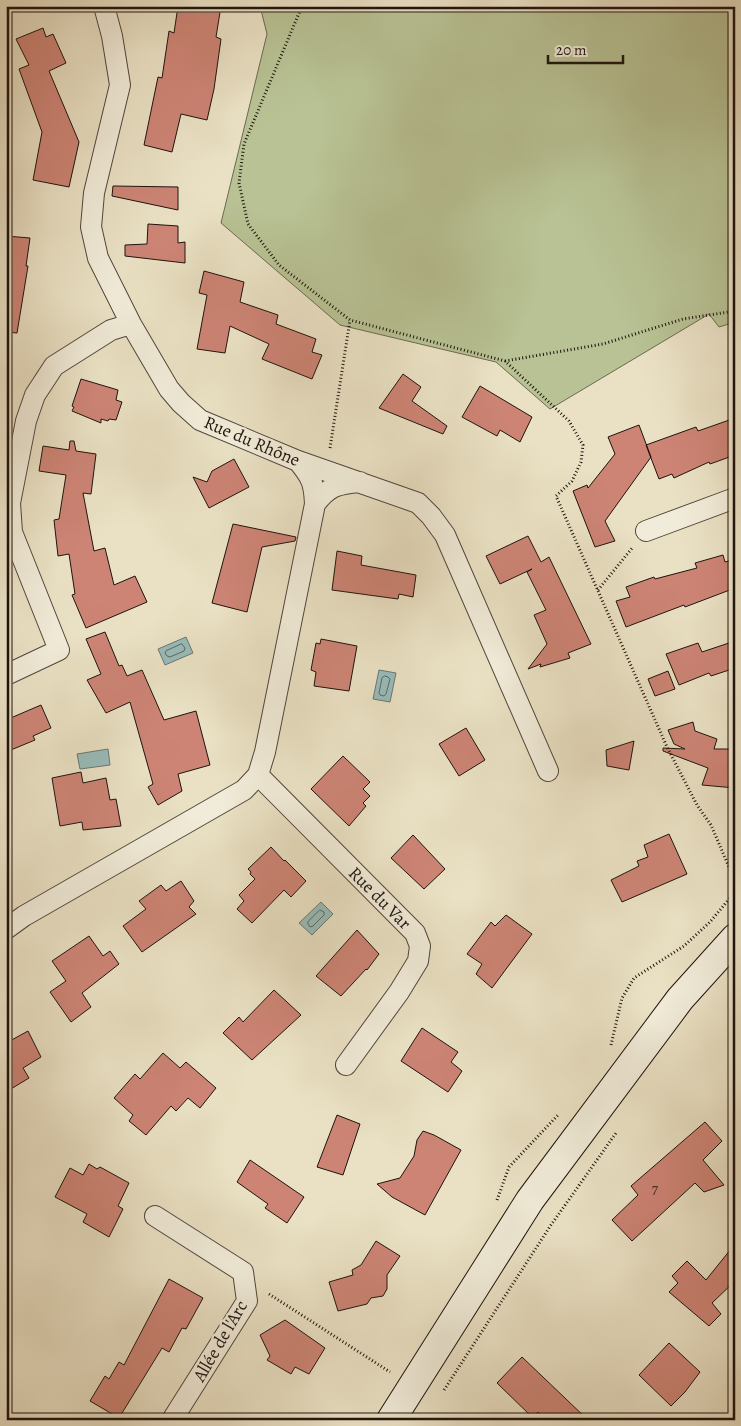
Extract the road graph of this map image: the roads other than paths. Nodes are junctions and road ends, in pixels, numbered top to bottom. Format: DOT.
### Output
graph roads {
  1 [pos="104,6"];
  2 [pos="131,324"];
  3 [pos="298,461"];
  4 [pos="360,482"];
  5 [pos="735,498"];
  6 [pos="315,504"];
  7 [pos="646,531"];
  8 [pos="6,675"];
  9 [pos="548,771"];
  10 [pos="258,775"];
  11 [pos="6,929"];
  12 [pos="735,938"];
  13 [pos="346,1065"];
  14 [pos="155,1216"];
  15 [pos="172,1420"];
  16 [pos="391,1420"];
  1 -- 2 [label="street, Rue du Rhône"];
  2 -- 3 [label="street, Rue du Rhône"];
  2 -- 8 [label="street"];
  3 -- 4 [label="street, Rue du Rhône"];
  3 -- 6 [label="street"];
  4 -- 6 [label="street"];
  4 -- 9 [label="street, Rue du Rhône"];
  5 -- 7 [label="street"];
  6 -- 10 [label="street"];
  10 -- 11 [label="street"];
  10 -- 13 [label="street, Rue du Var"];
  12 -- 16 [label="main road"];
  14 -- 15 [label="street, Allée de l'Arc"];
}
